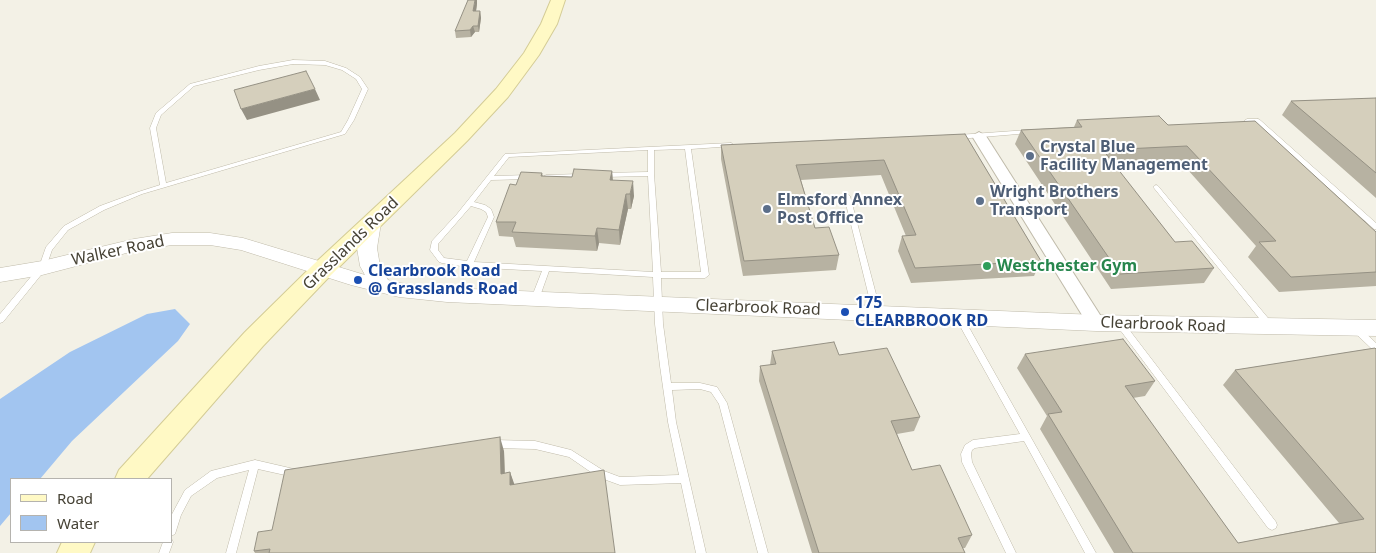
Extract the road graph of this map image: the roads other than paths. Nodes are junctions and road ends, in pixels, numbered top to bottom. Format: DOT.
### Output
graph roads {
  1 [pos="558,0"];
  2 [pos="1238,122"];
  3 [pos="1036,132"];
  4 [pos="979,136"];
  5 [pos="950,137"];
  6 [pos="736,144"];
  7 [pos="688,147"];
  8 [pos="651,148"];
  9 [pos="651,174"];
  10 [pos="594,175"];
  11 [pos="584,176"];
  12 [pos="488,178"];
  13 [pos="163,185"];
  14 [pos="1156,187"];
  15 [pos="847,196"];
  16 [pos="470,203"];
  17 [pos="372,223"];
  18 [pos="1376,227"];
  19 [pos="469,264"];
  20 [pos="42,268"];
  21 [pos="546,269"];
  22 [pos="322,270"];
  23 [pos="0,275"];
  24 [pos="658,275"];
  25 [pos="380,285"];
  26 [pos="535,298"];
  27 [pos="659,304"];
  28 [pos="878,313"];
  29 [pos="959,317"];
  30 [pos="0,320"];
  31 [pos="1096,323"];
  32 [pos="1120,324"];
  33 [pos="1272,328"];
  34 [pos="1366,328"];
  35 [pos="1376,348"];
  36 [pos="667,387"];
  37 [pos="1026,437"];
  38 [pos="487,444"];
  39 [pos="256,464"];
  40 [pos="301,472"];
  41 [pos="129,478"];
  42 [pos="685,479"];
  43 [pos="1272,525"];
  44 [pos="172,528"];
  45 [pos="231,553"];
  46 [pos="701,553"];
  47 [pos="763,553"];
  48 [pos="1011,553"];
  49 [pos="1091,553"];
  1 -- 17 [label="main road, Grasslands Road"];
  2 -- 18 [label="lane"];
  3 -- 4 [label="lane"];
  4 -- 5 [label="lane"];
  4 -- 31 [label="street"];
  6 -- 7 [label="lane"];
  7 -- 8 [label="lane"];
  7 -- 24 [label="lane"];
  8 -- 9 [label="lane"];
  8 -- 12 [label="lane"];
  9 -- 10 [label="lane"];
  9 -- 24 [label="lane"];
  11 -- 12 [label="lane"];
  12 -- 16 [label="lane"];
  13 -- 13 [label="lane"];
  13 -- 20 [label="lane"];
  14 -- 33 [label="lane"];
  15 -- 28 [label="lane"];
  16 -- 19 [label="lane"];
  16 -- 19 [label="lane"];
  17 -- 22 [label="main road, Grasslands Road"];
  17 -- 25 [label="street"];
  19 -- 21 [label="lane"];
  20 -- 22 [label="street, Walker Road"];
  20 -- 23 [label="street, Walker Road"];
  20 -- 30 [label="lane"];
  21 -- 24 [label="lane"];
  21 -- 26 [label="lane"];
  22 -- 25 [label="street, Clearbrook Road"];
  22 -- 41 [label="main road, Grasslands Road"];
  24 -- 27 [label="lane"];
  25 -- 26 [label="street, Clearbrook Road"];
  26 -- 27 [label="street, Clearbrook Road"];
  27 -- 28 [label="street, Clearbrook Road"];
  27 -- 36 [label="lane"];
  28 -- 29 [label="street, Clearbrook Road"];
  29 -- 31 [label="street, Clearbrook Road"];
  29 -- 37 [label="lane"];
  31 -- 32 [label="street, Clearbrook Road"];
  32 -- 33 [label="street, Clearbrook Road"];
  32 -- 43 [label="lane"];
  33 -- 34 [label="street, Clearbrook Road"];
  34 -- 35 [label="lane"];
  36 -- 42 [label="lane"];
  36 -- 47 [label="lane"];
  37 -- 48 [label="lane"];
  37 -- 49 [label="lane"];
  38 -- 42 [label="lane"];
  39 -- 40 [label="lane"];
  39 -- 44 [label="lane"];
  39 -- 45 [label="lane"];
  42 -- 46 [label="lane"];
}
